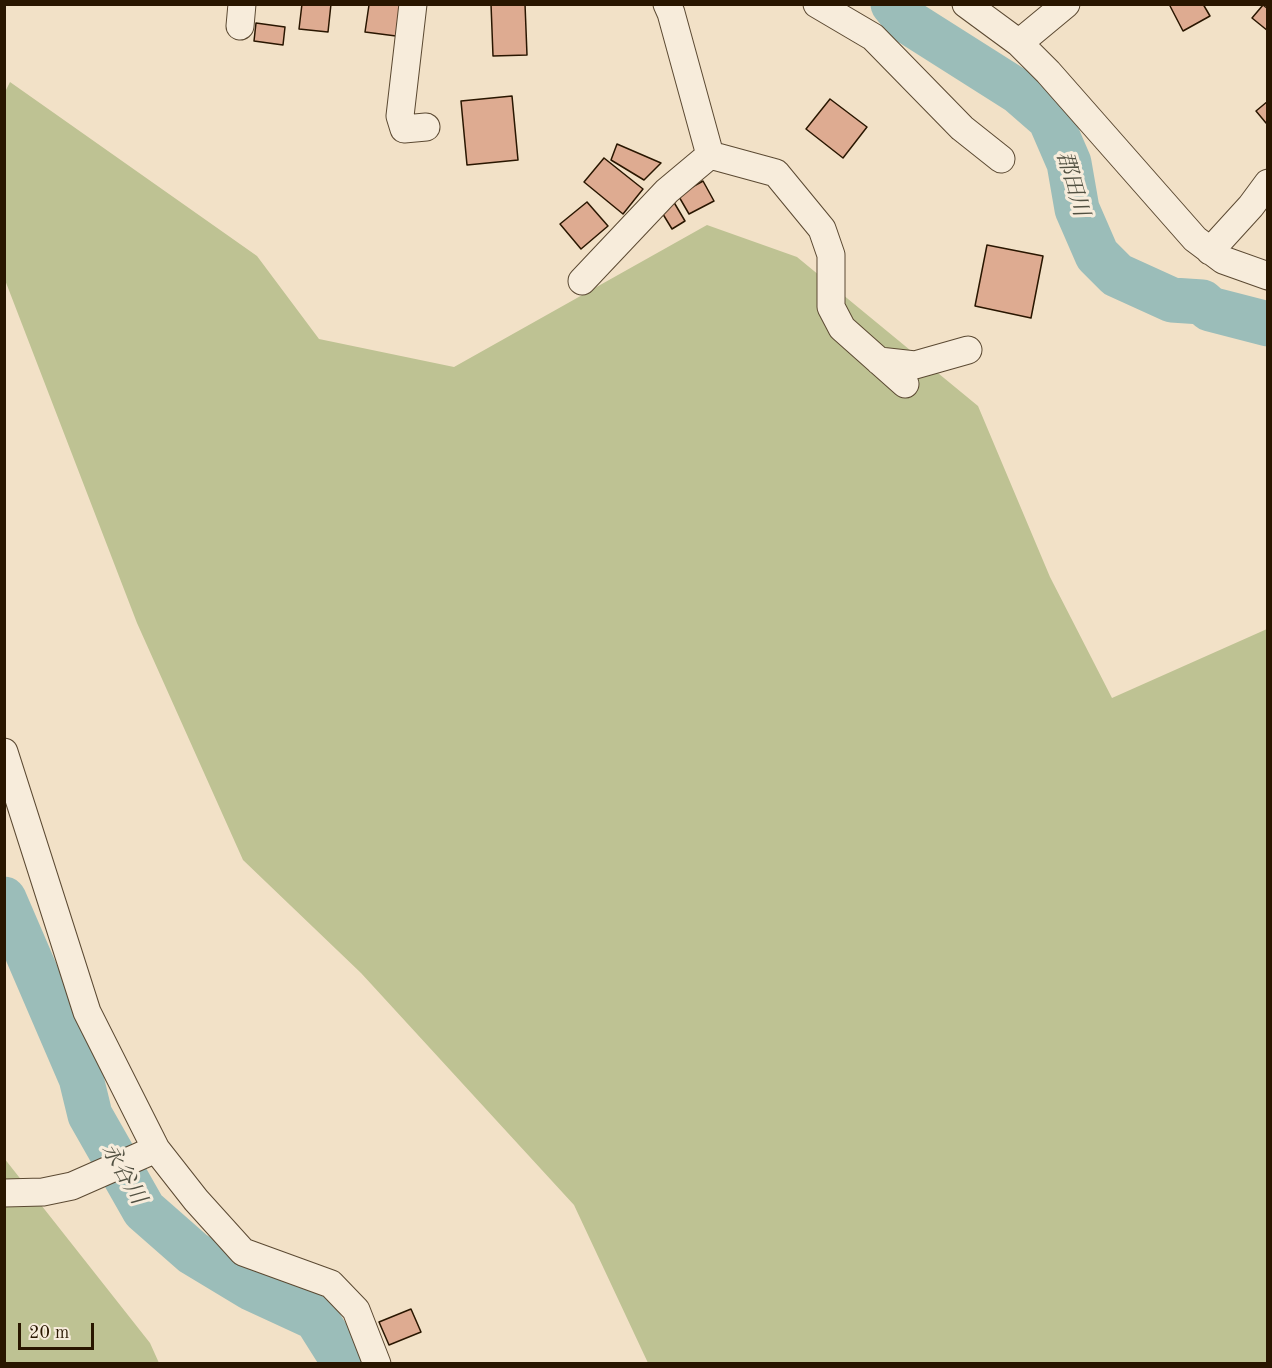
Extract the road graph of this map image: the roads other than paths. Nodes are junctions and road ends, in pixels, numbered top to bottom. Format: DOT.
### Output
graph roads {
  1 [pos="413,4"];
  2 [pos="667,4"];
  3 [pos="817,4"];
  4 [pos="966,4"];
  5 [pos="1066,4"];
  6 [pos="1019,43"];
  7 [pos="426,127"];
  8 [pos="710,155"];
  9 [pos="1001,159"];
  10 [pos="1268,183"];
  11 [pos="1210,251"];
  12 [pos="1268,276"];
  13 [pos="582,281"];
  14 [pos="968,350"];
  15 [pos="879,361"];
  16 [pos="905,384"];
  17 [pos="4,752"];
  18 [pos="156,1149"];
  19 [pos="4,1193"];
  20 [pos="377,1364"];
  1 -- 7 [label="street"];
  2 -- 8 [label="street"];
  3 -- 9 [label="street"];
  4 -- 6 [label="street"];
  5 -- 6 [label="street"];
  6 -- 11 [label="street"];
  8 -- 13 [label="street"];
  8 -- 15 [label="street"];
  10 -- 11 [label="street"];
  11 -- 12 [label="street"];
  14 -- 15 [label="street"];
  15 -- 16 [label="street"];
  17 -- 18 [label="street"];
  18 -- 19 [label="street"];
  18 -- 20 [label="street"];
}
